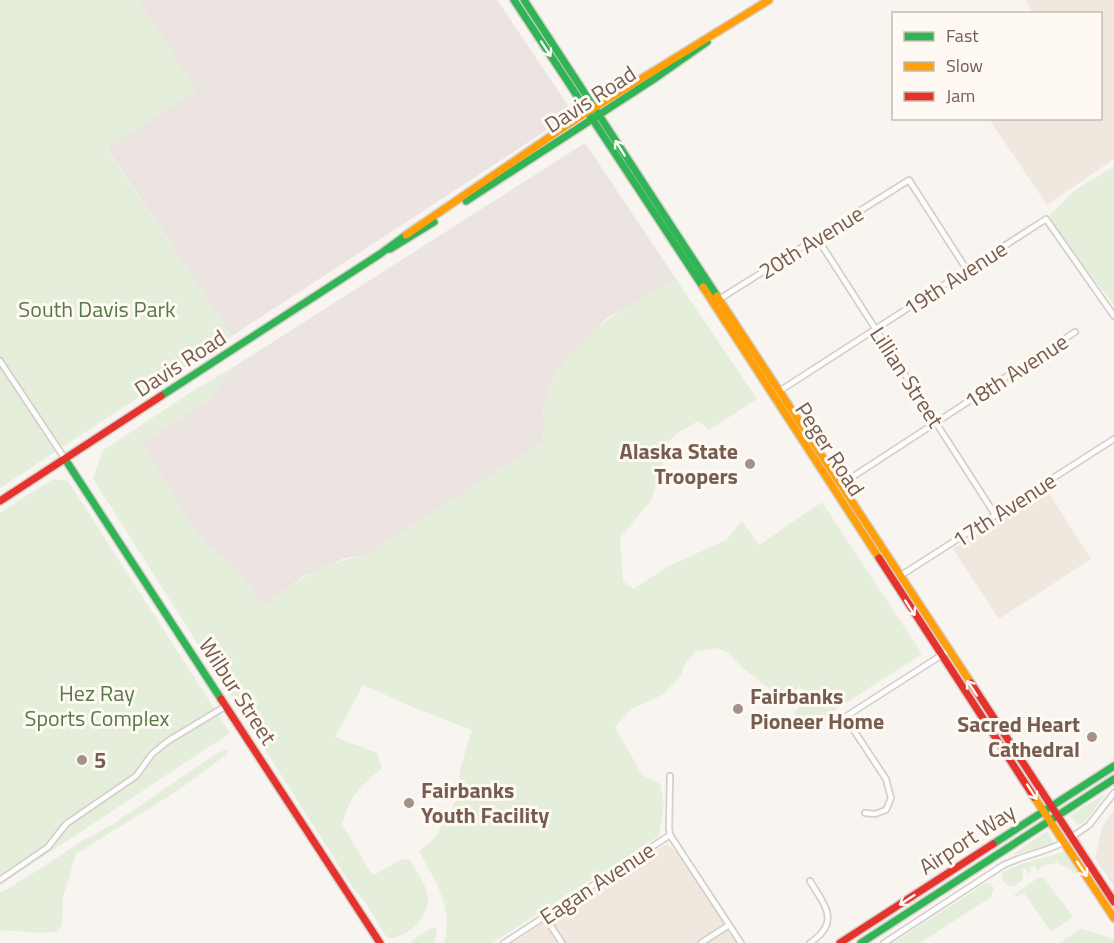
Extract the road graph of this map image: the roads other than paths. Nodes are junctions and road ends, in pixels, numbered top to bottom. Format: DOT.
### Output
graph roads {
  1 [pos="514,0"];
  2 [pos="524,0"];
  3 [pos="769,0"];
  4 [pos="597,111"];
  5 [pos="589,116"];
  6 [pos="817,238"];
  7 [pos="967,270"];
  8 [pos="716,301"];
  9 [pos="1114,316"];
  10 [pos="875,330"];
  11 [pos="1075,332"];
  12 [pos="0,361"];
  13 [pos="776,393"];
  14 [pos="937,423"];
  15 [pos="1114,439"];
  16 [pos="65,459"];
  17 [pos="837,486"];
  18 [pos="0,501"];
  19 [pos="996,516"];
  20 [pos="896,578"];
  21 [pos="948,651"];
  22 [pos="941,656"];
  23 [pos="226,706"];
  24 [pos="1114,766"];
  25 [pos="670,776"];
  26 [pos="1114,779"];
  27 [pos="1114,794"];
  28 [pos="1052,806"];
  29 [pos="1044,811"];
  30 [pos="865,813"];
  31 [pos="1058,815"];
  32 [pos="1050,821"];
  33 [pos="670,834"];
  34 [pos="1072,837"];
  35 [pos="1064,842"];
  36 [pos="0,880"];
  37 [pos="810,881"];
  38 [pos="1114,902"];
  39 [pos="545,917"];
  40 [pos="1114,918"];
  41 [pos="729,925"];
  42 [pos="380,943"];
  43 [pos="504,943"];
  44 [pos="562,943"];
  45 [pos="701,943"];
  46 [pos="741,943"];
  47 [pos="810,943"];
  48 [pos="840,943"];
  49 [pos="861,943"];
  50 [pos="884,943"];
  1 -- 5 [label="main road, Peger Road, one-way"];
  2 -- 4 [label="main road, Peger Road"];
  3 -- 4 [label="main road, Davis Road"];
  4 -- 5 [label="main road, Davis Road"];
  8 -- 4 [label="main road, Peger Road, one-way"];
  5 -- 8 [label="main road, Peger Road"];
  5 -- 16 [label="main road, Davis Road"];
  6 -- 7 [label="street, 20th Avenue"];
  6 -- 8 [label="street, 20th Avenue"];
  6 -- 10 [label="street, Lillian Street"];
  7 -- 9 [label="street, 19th Avenue"];
  7 -- 10 [label="street, 19th Avenue"];
  8 -- 13 [label="main road, Peger Road"];
  10 -- 13 [label="street, 19th Avenue"];
  10 -- 14 [label="street, Lillian Street"];
  11 -- 14 [label="street, 18th Avenue"];
  12 -- 16 [label="street"];
  13 -- 17 [label="main road, Peger Road"];
  14 -- 17 [label="street, 18th Avenue"];
  14 -- 19 [label="street, Lillian Street"];
  15 -- 19 [label="street, 17th Avenue"];
  16 -- 18 [label="main road, Davis Road"];
  16 -- 23 [label="main road, Wilbur Street"];
  17 -- 20 [label="main road, Peger Road"];
  19 -- 20 [label="street, 17th Avenue"];
  20 -- 21 [label="main road, Peger Road"];
  20 -- 22 [label="main road, Peger Road, one-way"];
  21 -- 22 [label="street"];
  28 -- 21 [label="main road, Peger Road, one-way"];
  22 -- 29 [label="main road, Peger Road, one-way"];
  22 -- 30 [label="street"];
  23 -- 36 [label="street"];
  23 -- 42 [label="main road, Wilbur Street"];
  24 -- 28 [label="main road, Airport Way"];
  25 -- 33 [label="street, Eagan Avenue"];
  26 -- 31 [label="main road, Airport Way"];
  27 -- 34 [label="street"];
  28 -- 29 [label="main road, Airport Way"];
  28 -- 31 [label="main road, Peger Road"];
  29 -- 32 [label="main road, Peger Road"];
  29 -- 48 [label="main road, Airport Way, one-way"];
  31 -- 32 [label="main road, Airport Way"];
  31 -- 34 [label="main road, Peger Road"];
  32 -- 35 [label="main road, Peger Road"];
  32 -- 49 [label="main road, Airport Way"];
  33 -- 39 [label="street, Eagan Avenue"];
  33 -- 41 [label="street"];
  34 -- 38 [label="main road, Peger Road"];
  35 -- 40 [label="main road, Peger Road, one-way"];
  35 -- 50 [label="street"];
  37 -- 47 [label="street"];
  39 -- 43 [label="street, Eagan Avenue"];
  39 -- 44 [label="street"];
  41 -- 45 [label="street"];
  41 -- 46 [label="street"];
}
